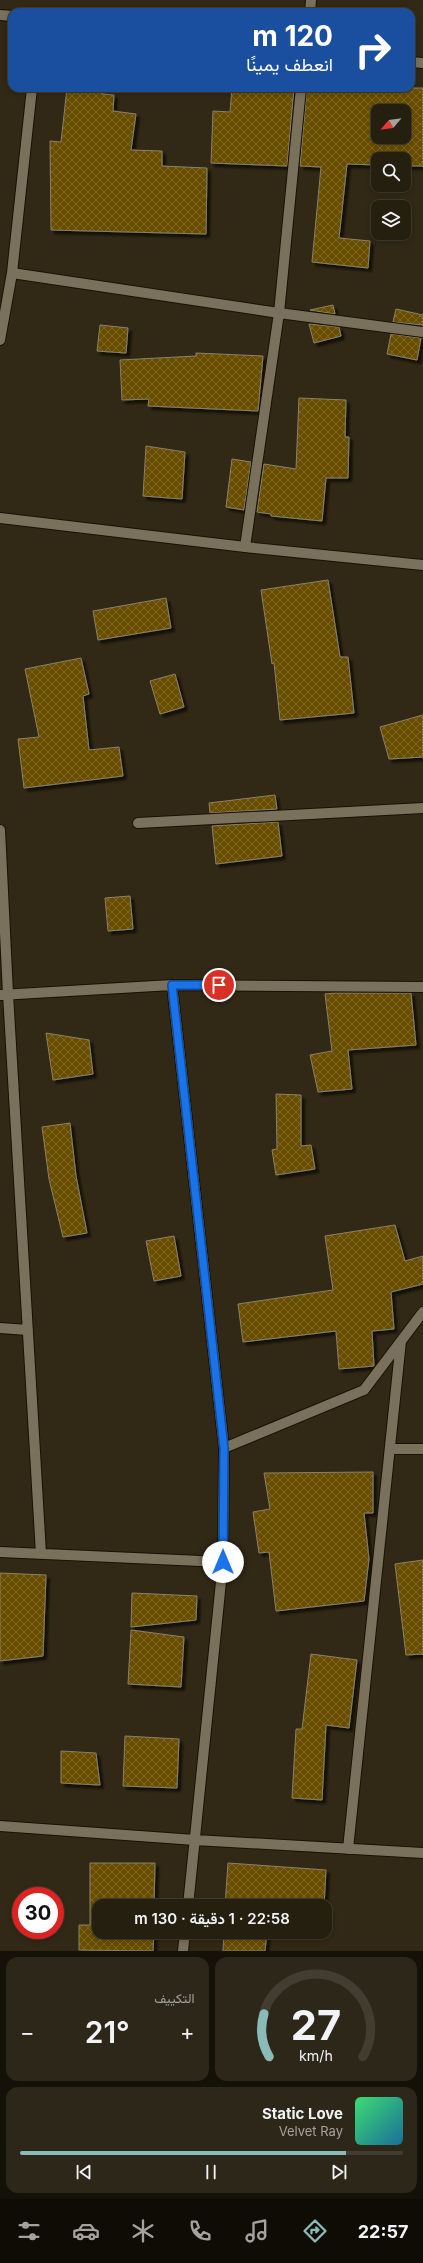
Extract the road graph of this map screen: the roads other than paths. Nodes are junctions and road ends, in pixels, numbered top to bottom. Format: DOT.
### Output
graph roads {
  1 [pos="32,92"];
  2 [pos="301,92"];
  3 [pos="12,273"];
  4 [pos="279,313"];
  5 [pos="423,332"];
  6 [pos="0,340"];
  7 [pos="0,518"];
  8 [pos="245,547"];
  9 [pos="423,565"];
  10 [pos="423,808"];
  11 [pos="138,824"];
  12 [pos="0,830"];
  13 [pos="172,985"];
  14 [pos="423,987"];
  15 [pos="4,995"];
  16 [pos="423,1312"];
  17 [pos="0,1328"];
  18 [pos="28,1330"];
  19 [pos="401,1341"];
  20 [pos="224,1448"];
  21 [pos="390,1449"];
  22 [pos="423,1449"];
  23 [pos="0,1552"];
  24 [pos="41,1554"];
  25 [pos="223,1562"];
  26 [pos="0,1826"];
  27 [pos="195,1840"];
  28 [pos="348,1848"];
  29 [pos="423,1853"];
  30 [pos="189,1899"];
  31 [pos="184,1939"];
  32 [pos="183,1951"];
  1 -- 3 [label="street"];
  2 -- 4 [label="street"];
  3 -- 4 [label="street"];
  3 -- 6 [label="street"];
  4 -- 5 [label="street"];
  4 -- 8 [label="street"];
  7 -- 8 [label="street"];
  8 -- 9 [label="street"];
  10 -- 11 [label="street"];
  12 -- 15 [label="street"];
  13 -- 14 [label="street"];
  13 -- 15 [label="street"];
  13 -- 20 [label="street"];
  15 -- 18 [label="street"];
  16 -- 19 [label="street"];
  17 -- 18 [label="street"];
  18 -- 24 [label="street"];
  19 -- 20 [label="street"];
  19 -- 21 [label="street"];
  20 -- 25 [label="street"];
  21 -- 22 [label="street"];
  21 -- 28 [label="street"];
  23 -- 24 [label="street"];
  24 -- 25 [label="street"];
  25 -- 27 [label="street"];
  26 -- 27 [label="street"];
  27 -- 28 [label="street"];
  27 -- 30 [label="street"];
  28 -- 29 [label="street"];
  31 -- 32 [label="street"];
}
